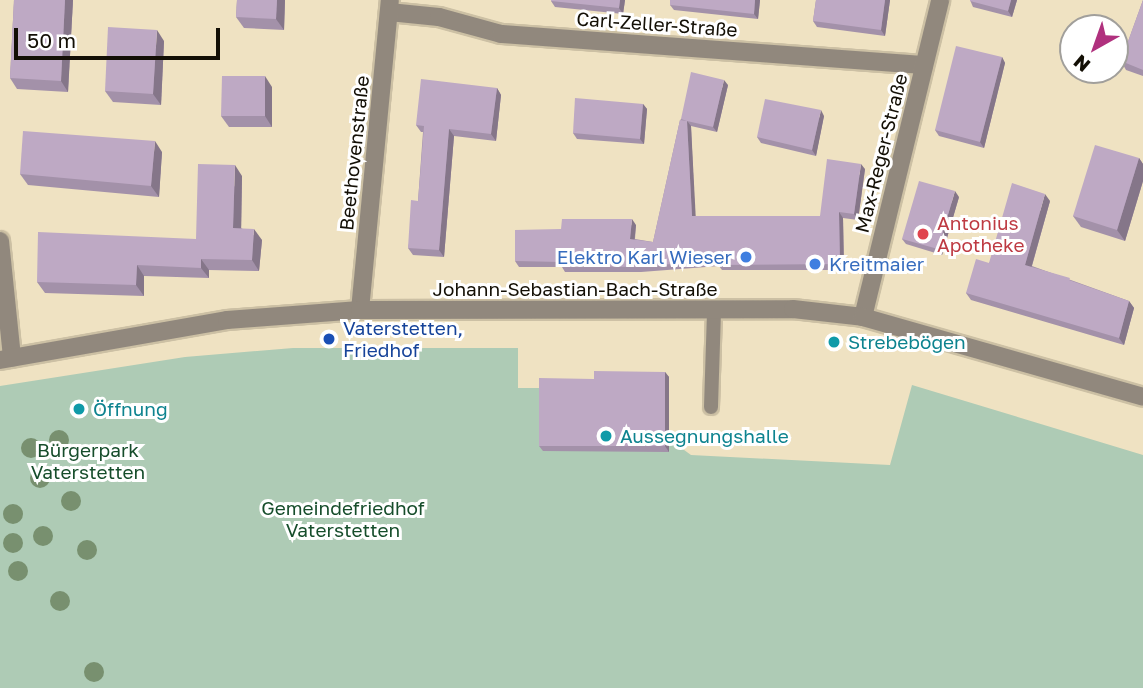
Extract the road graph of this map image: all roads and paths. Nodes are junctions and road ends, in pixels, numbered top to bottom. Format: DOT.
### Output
graph roads {
  1 [pos="940,0"];
  2 [pos="390,6"];
  3 [pos="924,65"];
  4 [pos="0,241"];
  5 [pos="714,309"];
  6 [pos="360,310"];
  7 [pos="863,317"];
  8 [pos="6,358"];
  9 [pos="1143,397"];
  10 [pos="711,407"];
  1 -- 3 [label="street, Max-Reger-Straße"];
  2 -- 3 [label="street, Carl-Zeller-Straße"];
  2 -- 6 [label="street, Beethovenstraße"];
  3 -- 7 [label="street, Max-Reger-Straße"];
  4 -- 8 [label="street"];
  5 -- 6 [label="street, Johann-Sebastian-Bach-Straße"];
  5 -- 7 [label="street, Johann-Sebastian-Bach-Straße"];
  5 -- 10 [label="lane"];
  6 -- 8 [label="street, Johann-Sebastian-Bach-Straße"];
  7 -- 9 [label="street, Johann-Sebastian-Bach-Straße"];
}
